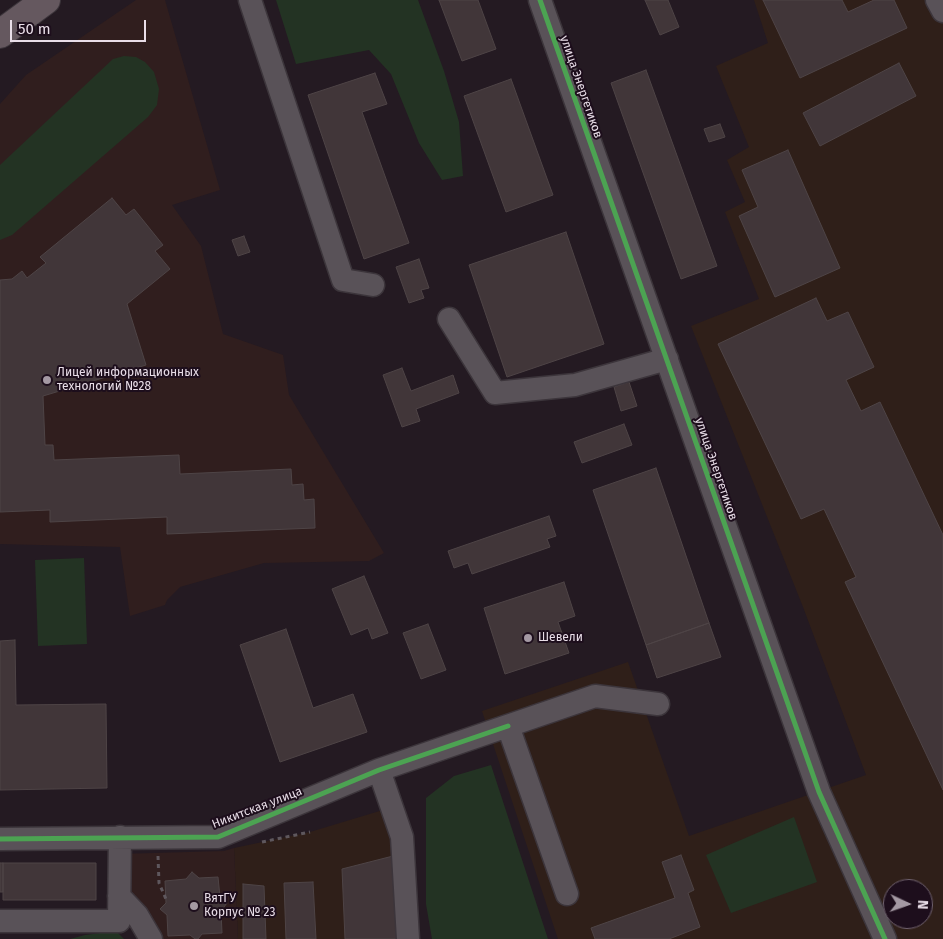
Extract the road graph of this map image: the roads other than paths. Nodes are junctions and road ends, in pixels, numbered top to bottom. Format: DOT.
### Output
graph roads {
  1 [pos="46,0"];
  2 [pos="250,0"];
  3 [pos="540,0"];
  4 [pos="937,0"];
  5 [pos="943,11"];
  6 [pos="0,34"];
  7 [pos="373,285"];
  8 [pos="449,319"];
  9 [pos="667,359"];
  10 [pos="658,704"];
  11 [pos="508,726"];
  12 [pos="379,770"];
  13 [pos="120,837"];
  14 [pos="0,839"];
  15 [pos="567,894"];
  16 [pos="119,896"];
  17 [pos="0,921"];
  18 [pos="151,939"];
  19 [pos="408,939"];
  20 [pos="885,939"];
  1 -- 6 [label="main road"];
  2 -- 7 [label="street"];
  3 -- 9 [label="street, улица Энергетиков"];
  4 -- 5 [label="street"];
  8 -- 9 [label="street"];
  9 -- 20 [label="street, улица Энергетиков"];
  10 -- 11 [label="street, Никитская улица"];
  11 -- 12 [label="street, Никитская улица"];
  11 -- 15 [label="street"];
  12 -- 13 [label="street, Никитская улица"];
  12 -- 19 [label="street"];
  13 -- 14 [label="street, Никитская улица"];
  13 -- 16 [label="street"];
  16 -- 17 [label="street"];
  16 -- 18 [label="street"];
}
